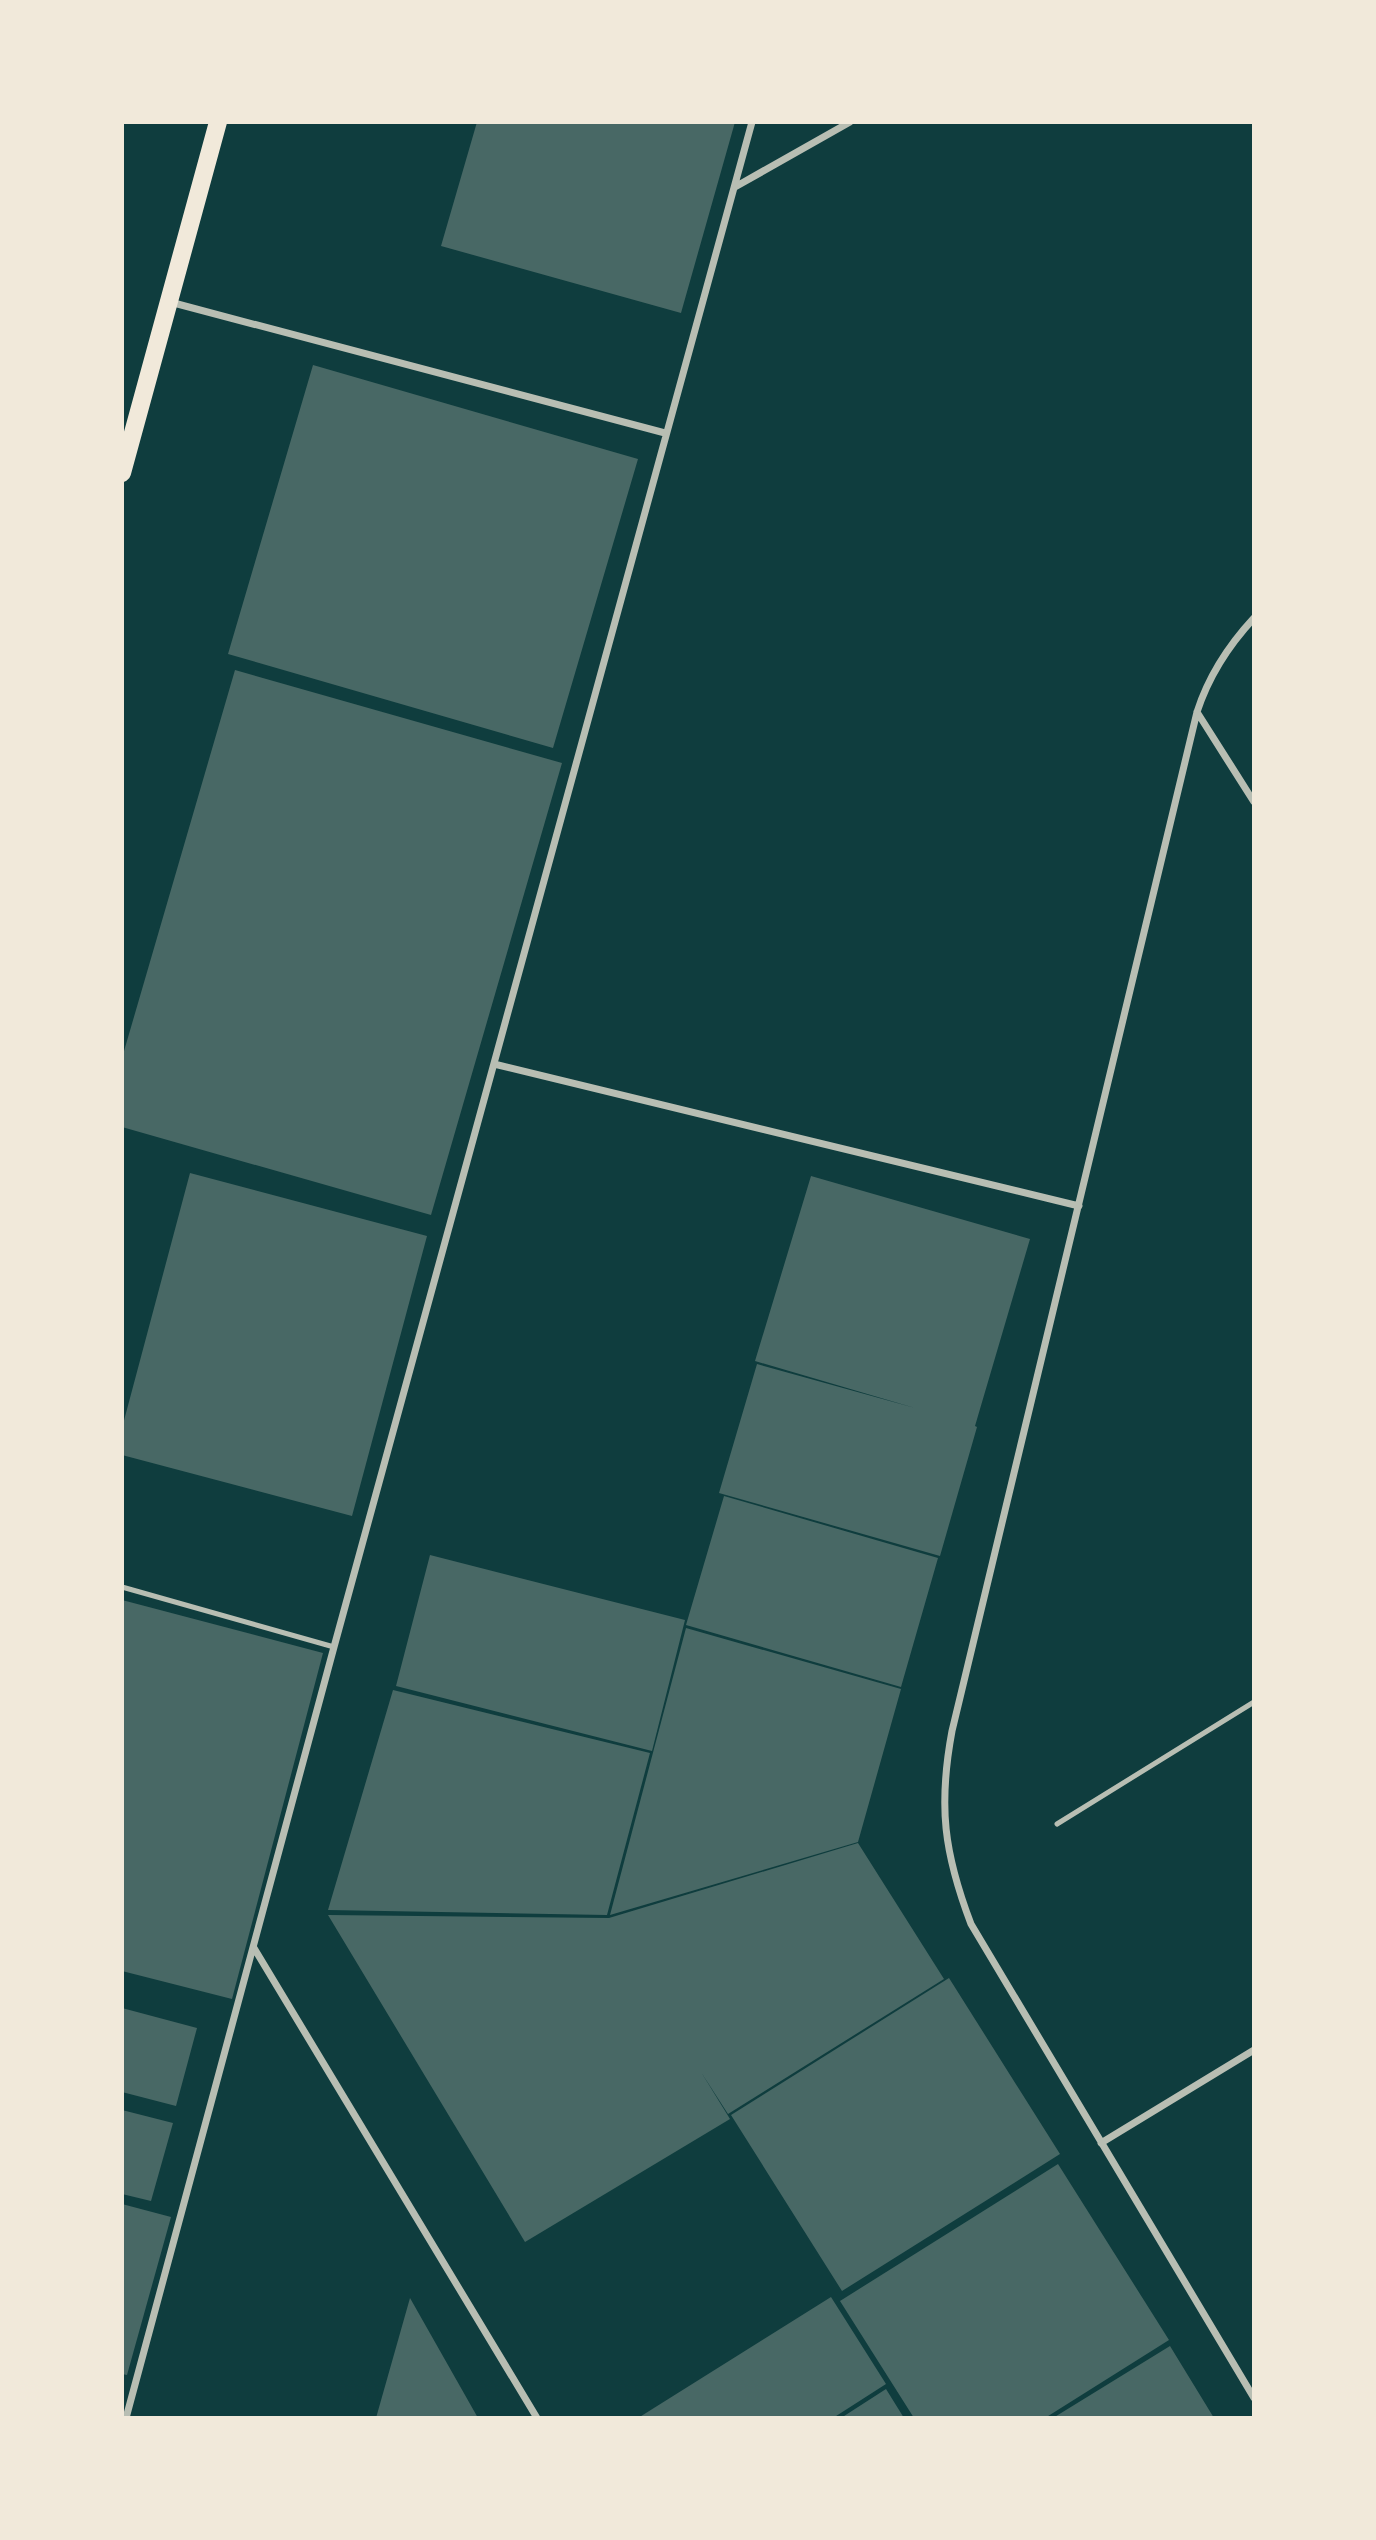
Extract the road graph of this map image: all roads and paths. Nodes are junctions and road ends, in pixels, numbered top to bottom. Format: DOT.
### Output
graph roads {
  1 [pos="218,122"];
  2 [pos="752,122"];
  3 [pos="850,122"];
  4 [pos="735,187"];
  5 [pos="170,302"];
  6 [pos="665,433"];
  7 [pos="122,473"];
  8 [pos="1254,618"];
  9 [pos="1197,712"];
  10 [pos="1254,802"];
  11 [pos="494,1064"];
  12 [pos="1079,1206"];
  13 [pos="122,1587"];
  14 [pos="334,1647"];
  15 [pos="1254,1702"];
  16 [pos="1057,1824"];
  17 [pos="254,1948"];
  18 [pos="1254,2050"];
  19 [pos="1101,2143"];
  20 [pos="1254,2398"];
  21 [pos="127,2417"];
  22 [pos="537,2417"];
  1 -- 5 [label="main road"];
  2 -- 4 [label="street"];
  3 -- 4 [label="street"];
  4 -- 6 [label="street"];
  5 -- 6 [label="street"];
  5 -- 7 [label="main road"];
  6 -- 11 [label="street"];
  8 -- 9 [label="street"];
  9 -- 10 [label="street"];
  9 -- 12 [label="street"];
  11 -- 12 [label="street"];
  11 -- 14 [label="street"];
  12 -- 19 [label="street"];
  13 -- 14 [label="lane"];
  14 -- 17 [label="street"];
  15 -- 16 [label="lane"];
  17 -- 21 [label="street"];
  17 -- 22 [label="street"];
  18 -- 19 [label="street"];
  19 -- 20 [label="street"];
}
